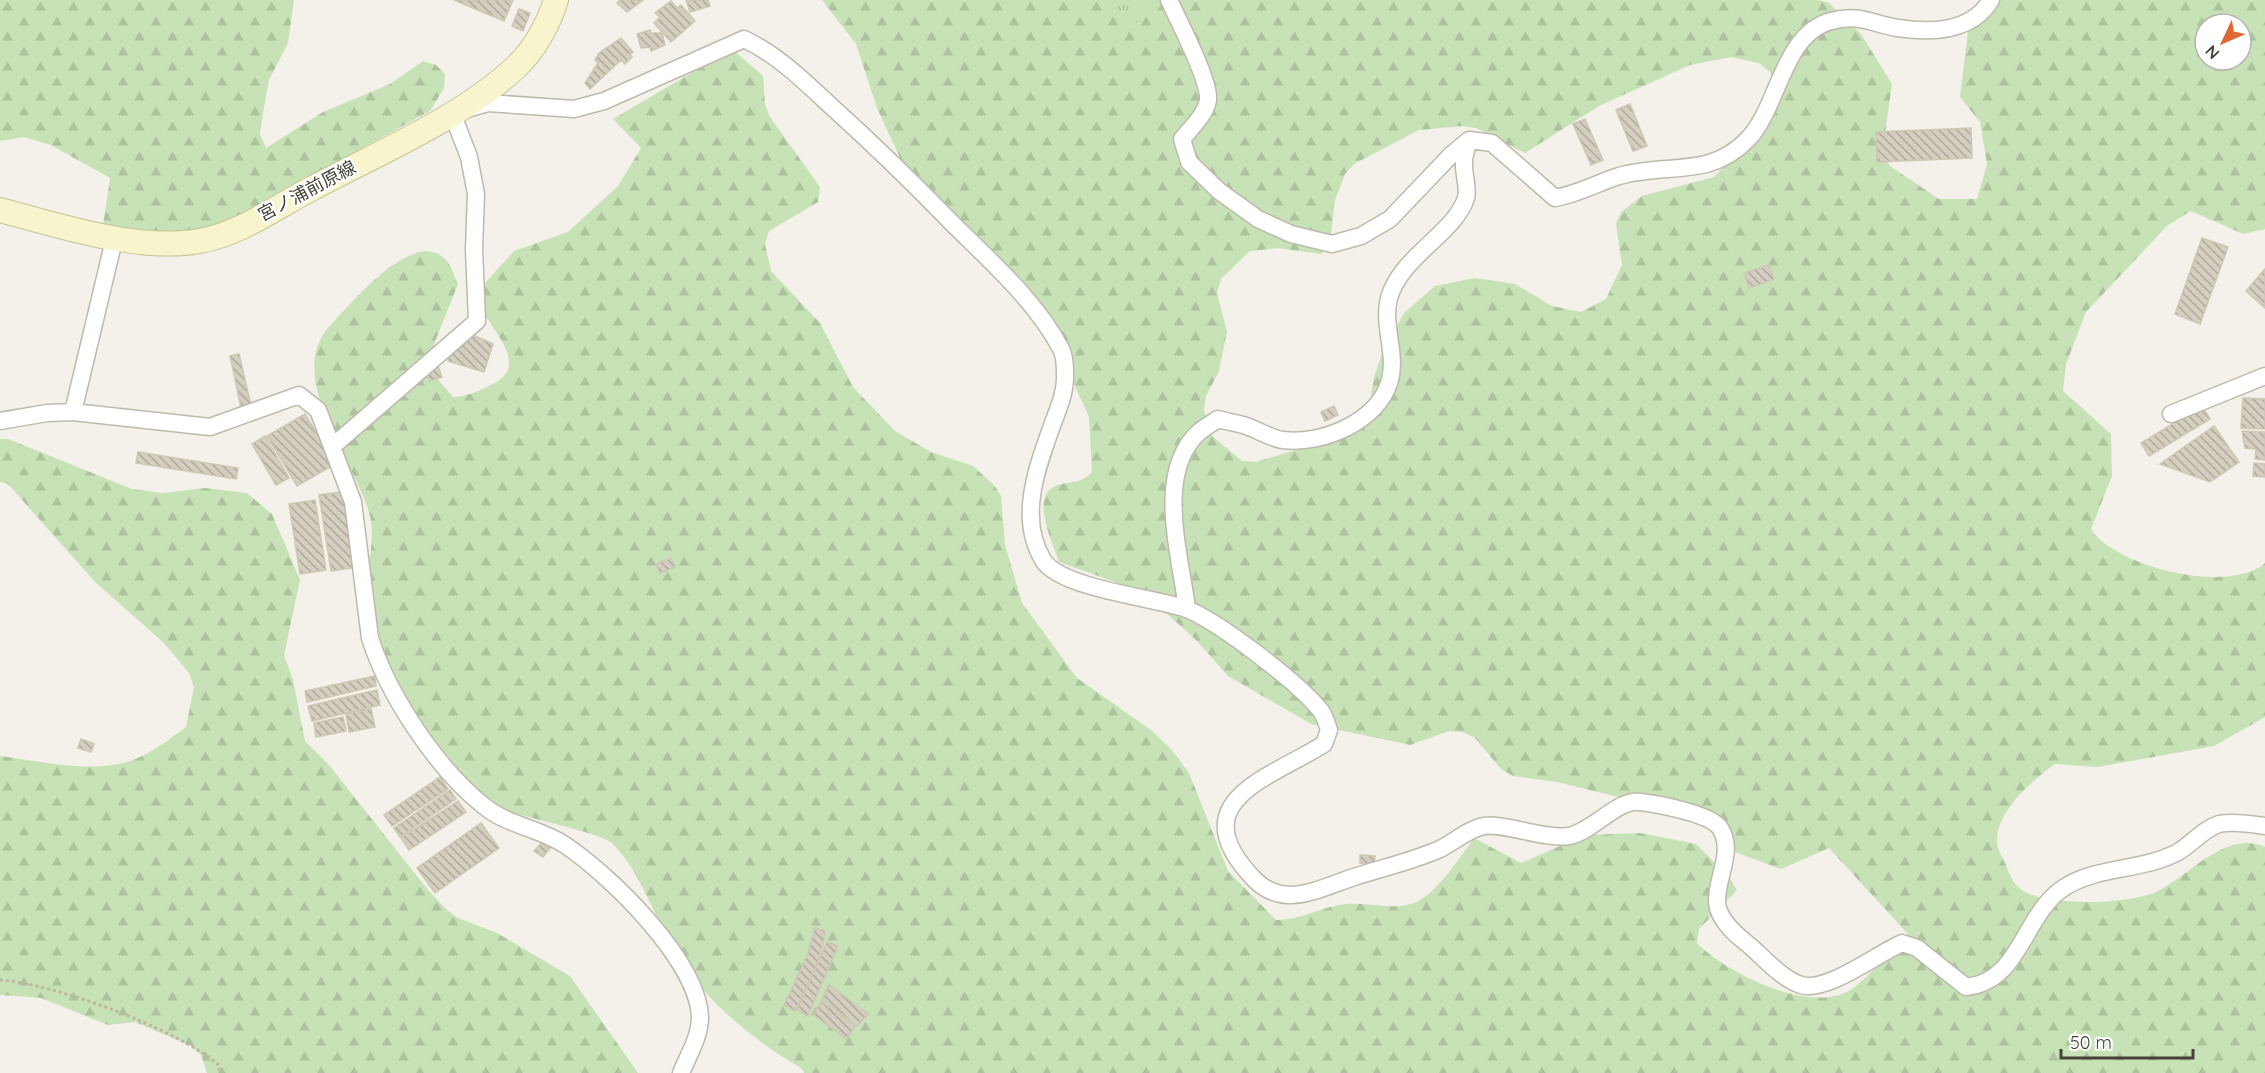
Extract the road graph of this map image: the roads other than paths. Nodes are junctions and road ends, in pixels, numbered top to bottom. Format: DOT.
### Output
graph roads {
  1 [pos="556,0"];
  2 [pos="1168,0"];
  3 [pos="1991,0"];
  4 [pos="452,113"];
  5 [pos="1469,140"];
  6 [pos="0,210"];
  7 [pos="114,240"];
  8 [pos="2265,376"];
  9 [pos="73,412"];
  10 [pos="2171,414"];
  11 [pos="0,421"];
  12 [pos="333,446"];
  13 [pos="1187,609"];
  14 [pos="2265,826"];
  15 [pos="681,1073"];
  1 -- 4 [label="main road, 宮ノ浦前原線"];
  2 -- 5 [label="street"];
  3 -- 5 [label="street"];
  4 -- 7 [label="main road, 宮ノ浦前原線"];
  4 -- 12 [label="street"];
  4 -- 13 [label="street"];
  5 -- 13 [label="street"];
  6 -- 7 [label="main road, 宮ノ浦前原線"];
  7 -- 9 [label="street"];
  8 -- 10 [label="street"];
  9 -- 11 [label="street"];
  9 -- 12 [label="street"];
  12 -- 15 [label="street"];
  13 -- 14 [label="street"];
}
